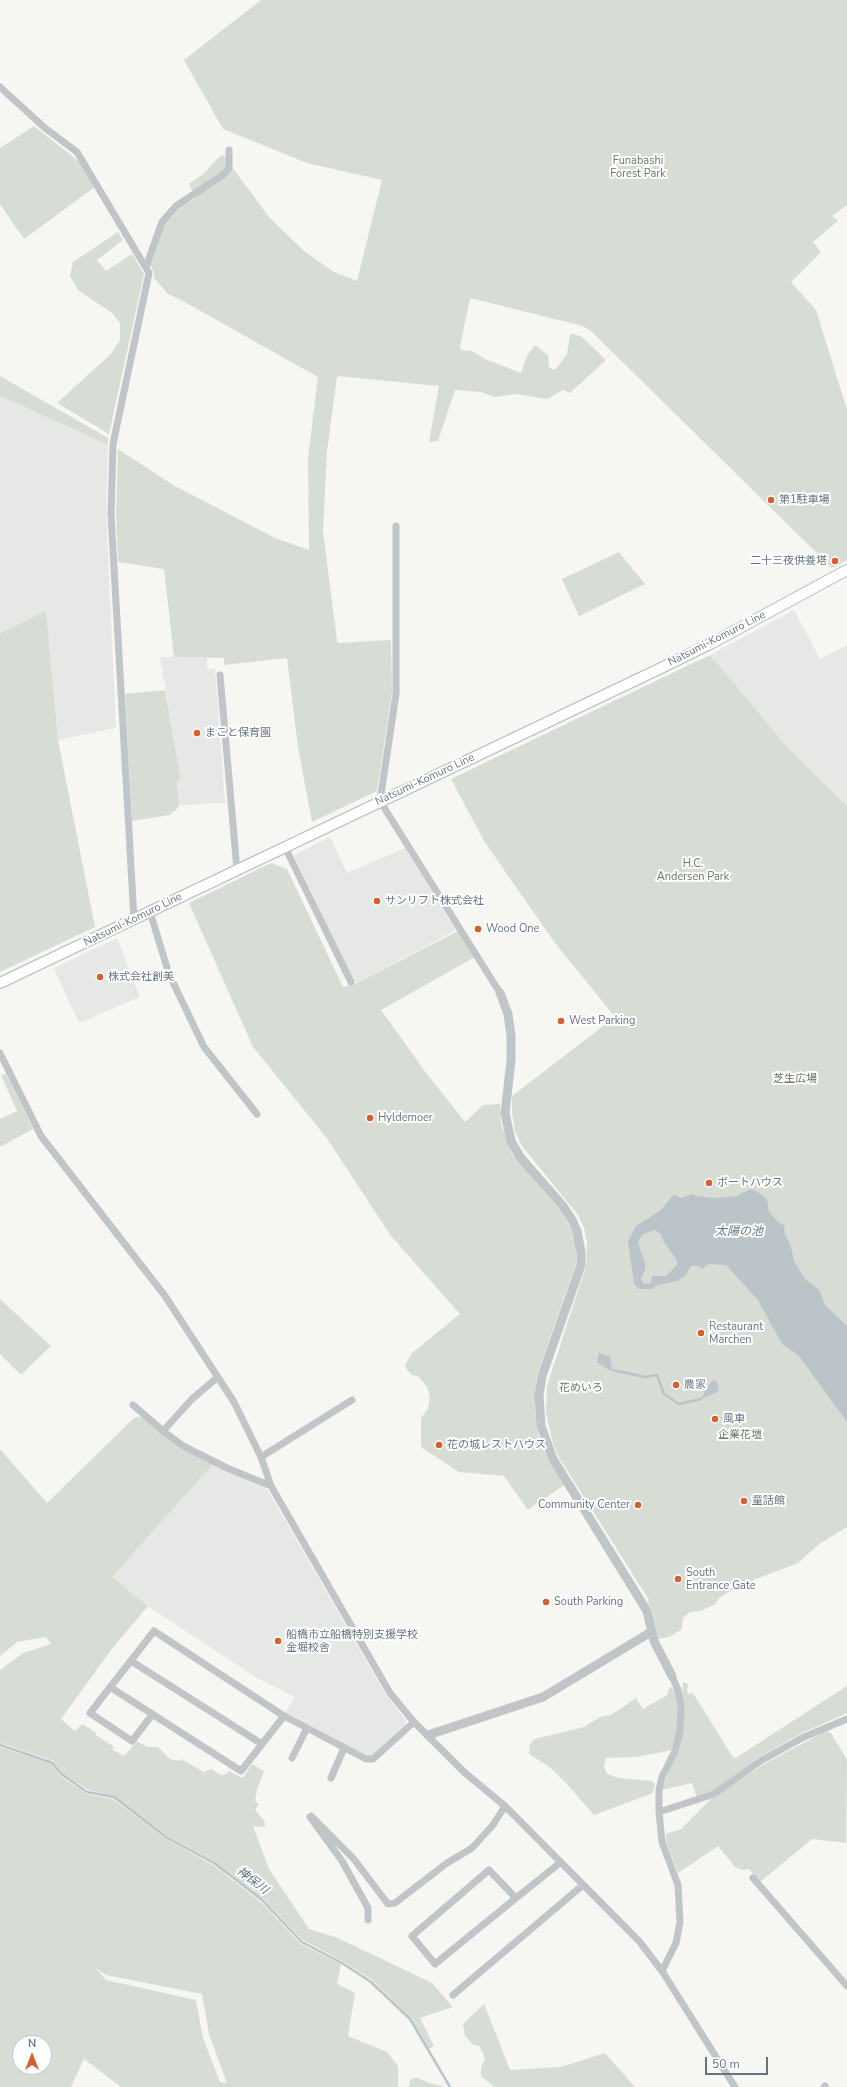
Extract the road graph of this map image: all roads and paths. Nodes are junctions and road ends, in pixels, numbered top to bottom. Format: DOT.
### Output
graph roads {
  1 [pos="0,87"];
  2 [pos="229,150"];
  3 [pos="146,267"];
  4 [pos="396,526"];
  5 [pos="846,572"];
  6 [pos="220,675"];
  7 [pos="380,801"];
  8 [pos="285,847"];
  9 [pos="237,870"];
  10 [pos="150,912"];
  11 [pos="134,920"];
  12 [pos="351,982"];
  13 [pos="0,983"];
  14 [pos="500,993"];
  15 [pos="0,1053"];
  16 [pos="257,1114"];
  17 [pos="218,1377"];
  18 [pos="352,1400"];
  19 [pos="133,1405"];
  20 [pos="163,1432"];
  21 [pos="261,1457"];
  22 [pos="271,1486"];
  23 [pos="651,1632"];
  24 [pos="131,1661"];
  25 [pos="672,1676"];
  26 [pos="110,1687"];
  27 [pos="152,1715"];
  28 [pos="284,1716"];
  29 [pos="847,1719"];
  30 [pos="414,1722"];
  31 [pos="306,1728"];
  32 [pos="428,1735"];
  33 [pos="262,1744"];
  34 [pos="344,1748"];
  35 [pos="292,1758"];
  36 [pos="331,1778"];
  37 [pos="505,1806"];
  38 [pos="659,1812"];
  39 [pos="560,1862"];
  40 [pos="753,1878"];
  41 [pos="583,1885"];
  42 [pos="516,1898"];
  43 [pos="368,1920"];
  44 [pos="662,1971"];
  45 [pos="847,1986"];
  46 [pos="453,1996"];
  47 [pos="735,2087"];
  1 -- 3 [label="street"];
  2 -- 3 [label="street"];
  3 -- 11 [label="street"];
  4 -- 7 [label="street"];
  5 -- 7 [label="main road, Natsumi-Komuro Line"];
  6 -- 9 [label="street"];
  7 -- 8 [label="main road, Natsumi-Komuro Line"];
  7 -- 14 [label="street"];
  8 -- 9 [label="main road, Natsumi-Komuro Line"];
  8 -- 12 [label="street"];
  9 -- 10 [label="main road, Natsumi-Komuro Line"];
  10 -- 11 [label="main road, Natsumi-Komuro Line"];
  10 -- 16 [label="street"];
  11 -- 13 [label="main road, Natsumi-Komuro Line"];
  14 -- 23 [label="street"];
  15 -- 17 [label="street"];
  17 -- 20 [label="street"];
  17 -- 21 [label="street"];
  18 -- 21 [label="street"];
  19 -- 20 [label="street"];
  20 -- 22 [label="street"];
  21 -- 22 [label="street"];
  22 -- 30 [label="street"];
  23 -- 25 [label="street"];
  23 -- 32 [label="street"];
  24 -- 26 [label="street"];
  24 -- 28 [label="street"];
  24 -- 33 [label="street"];
  25 -- 38 [label="street"];
  26 -- 27 [label="street"];
  26 -- 27 [label="street"];
  27 -- 33 [label="street"];
  28 -- 31 [label="street"];
  28 -- 33 [label="street"];
  29 -- 38 [label="street"];
  30 -- 32 [label="street"];
  30 -- 34 [label="street"];
  31 -- 34 [label="street"];
  31 -- 35 [label="street"];
  32 -- 37 [label="street"];
  34 -- 36 [label="street"];
  37 -- 39 [label="street"];
  37 -- 43 [label="street"];
  38 -- 44 [label="street"];
  39 -- 41 [label="street"];
  39 -- 42 [label="street"];
  40 -- 45 [label="street"];
  41 -- 44 [label="street"];
  41 -- 46 [label="street"];
  42 -- 42 [label="street"];
  44 -- 47 [label="street"];
}
